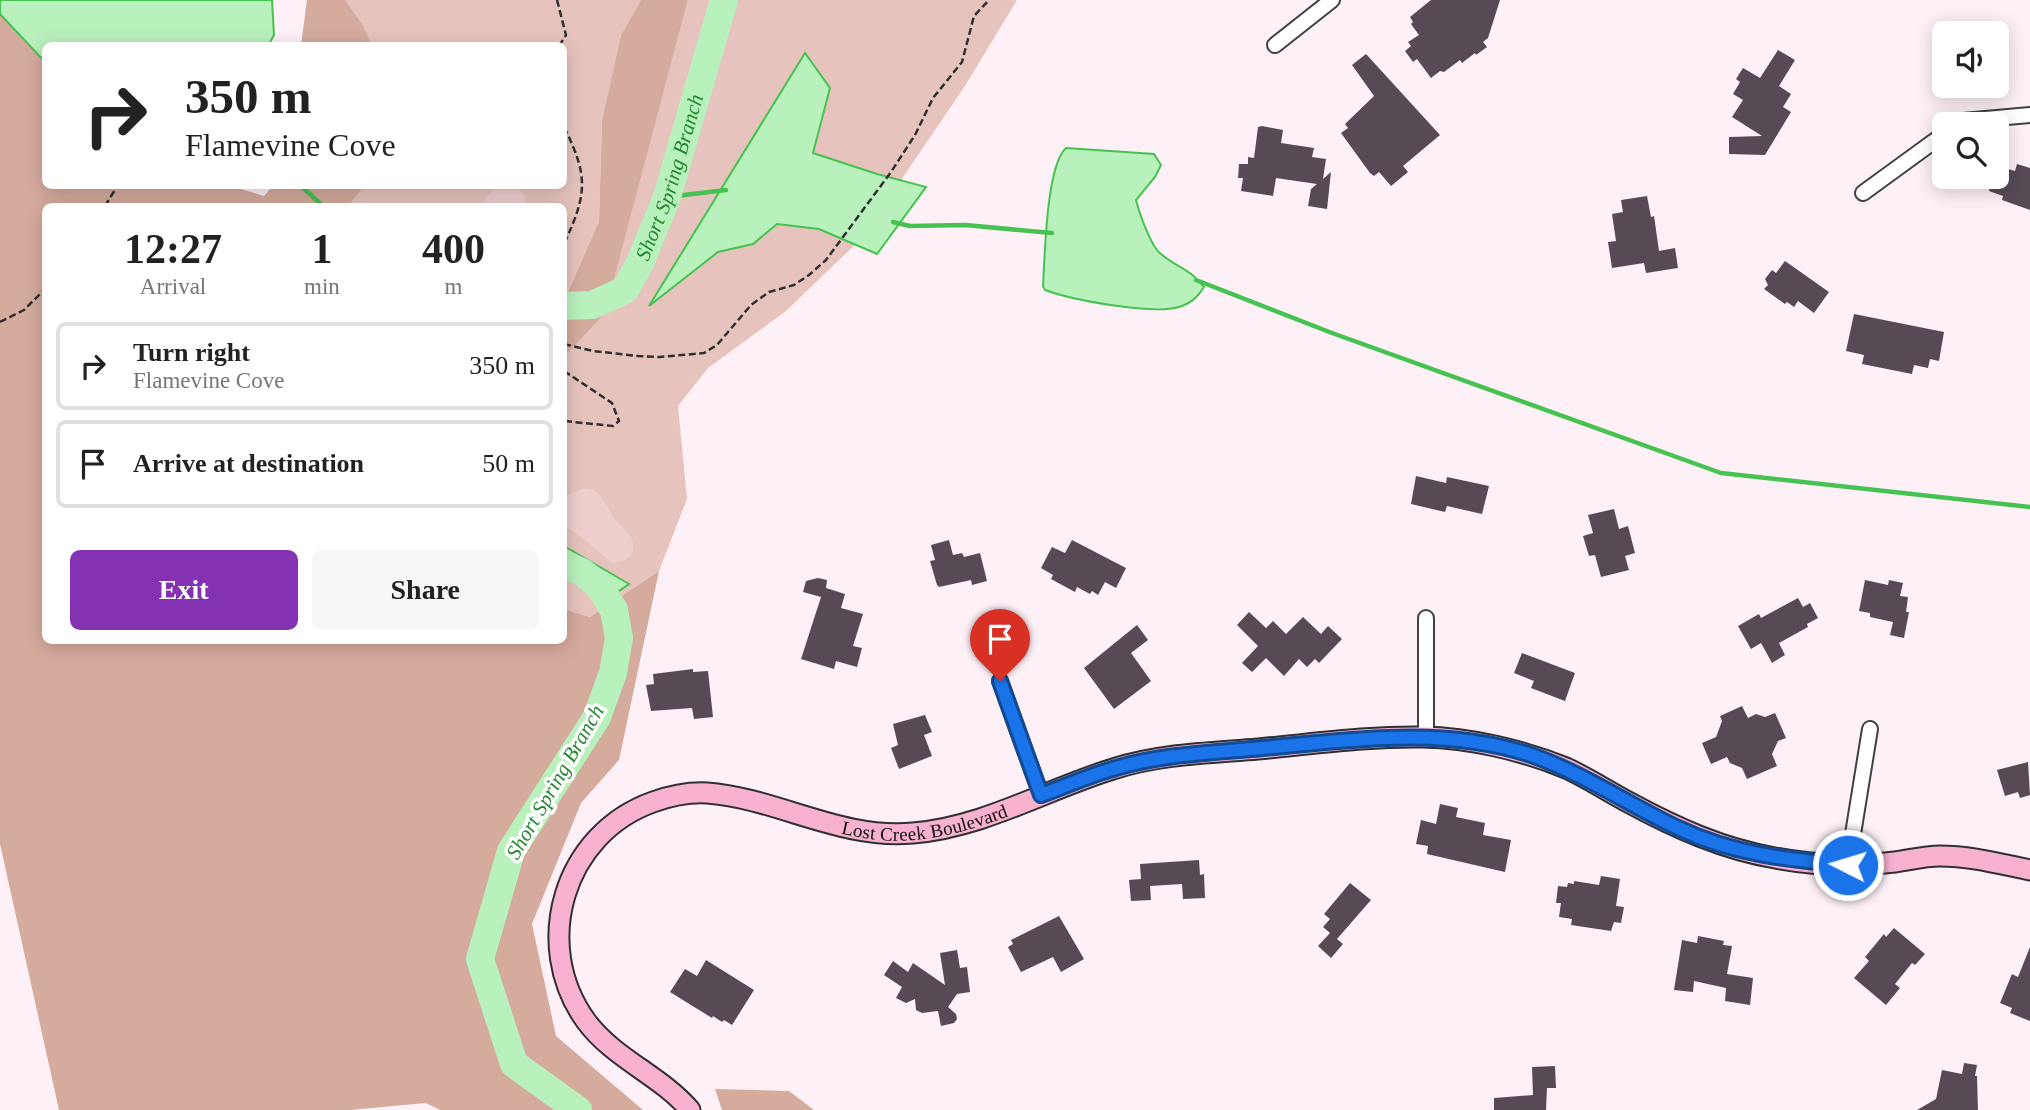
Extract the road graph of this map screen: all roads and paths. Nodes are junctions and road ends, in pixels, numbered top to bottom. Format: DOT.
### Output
graph roads {
  1 [pos="557,0"];
  2 [pos="989,0"];
  3 [pos="1332,0"];
  4 [pos="562,42"];
  5 [pos="1275,45"];
  6 [pos="2030,115"];
  7 [pos="2009,117"];
  8 [pos="567,134"];
  9 [pos="1932,144"];
  10 [pos="1863,193"];
  11 [pos="567,237"];
  12 [pos="42,292"];
  13 [pos="0,322"];
  14 [pos="567,345"];
  15 [pos="567,373"];
  16 [pos="567,421"];
  17 [pos="1426,618"];
  18 [pos="1000,681"];
  19 [pos="1870,729"];
  20 [pos="1426,737"];
  21 [pos="1041,795"];
  22 [pos="1848,865"];
  23 [pos="2030,870"];
  24 [pos="690,1110"];
  1 -- 4 [label="path"];
  2 -- 14 [label="path"];
  3 -- 5 [label="street"];
  6 -- 7 [label="street"];
  8 -- 11 [label="path"];
  9 -- 10 [label="street"];
  12 -- 13 [label="path"];
  15 -- 16 [label="path"];
  17 -- 20 [label="street"];
  18 -- 21 [label="street"];
  19 -- 22 [label="street"];
  20 -- 21 [label="street, Lost Creek Boulevard"];
  20 -- 22 [label="street, Lost Creek Boulevard"];
  21 -- 24 [label="street, Lost Creek Boulevard"];
  22 -- 23 [label="street, Lost Creek Boulevard"];
}
